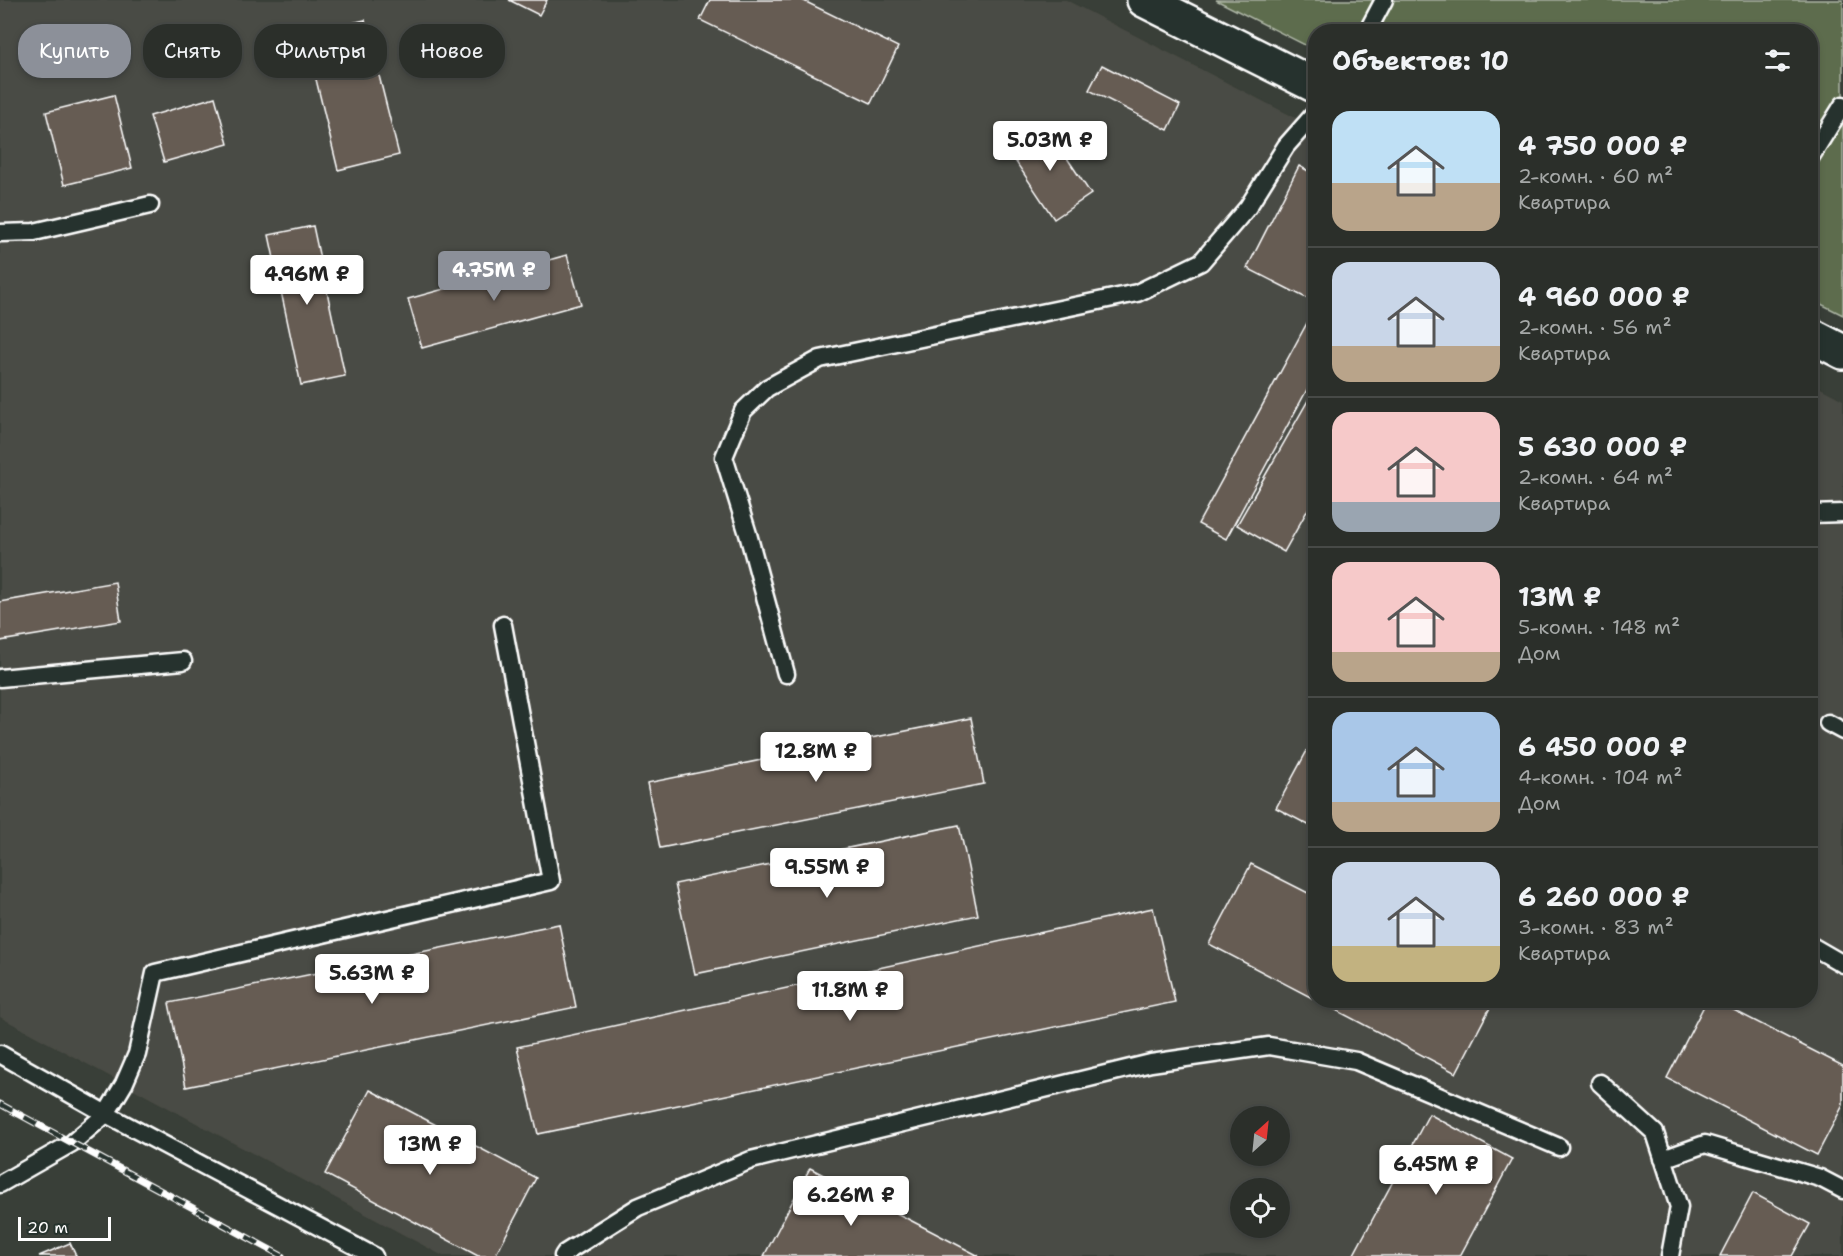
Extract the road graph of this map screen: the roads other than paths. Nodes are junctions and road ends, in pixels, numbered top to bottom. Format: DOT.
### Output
graph roads {
  1 [pos="1144,0"];
  2 [pos="1384,0"];
  3 [pos="1370,24"];
  4 [pos="1308,82"];
  5 [pos="1843,105"];
  6 [pos="1308,121"];
  7 [pos="1818,145"];
  8 [pos="150,205"];
  9 [pos="0,233"];
  10 [pos="1818,339"];
  11 [pos="1843,352"];
  12 [pos="1843,513"];
  13 [pos="1818,514"];
  14 [pos="503,625"];
  15 [pos="183,661"];
  16 [pos="786,674"];
  17 [pos="0,678"];
  18 [pos="1828,723"];
  19 [pos="1843,731"];
  20 [pos="1818,950"];
  21 [pos="1843,964"];
  22 [pos="0,1053"];
  23 [pos="1600,1083"];
  24 [pos="106,1114"];
  25 [pos="1559,1147"];
  26 [pos="1663,1159"];
  27 [pos="0,1184"];
  28 [pos="1843,1190"];
  29 [pos="374,1256"];
  30 [pos="563,1256"];
  31 [pos="1670,1256"];
  1 -- 4 [label="street"];
  2 -- 3 [label="lane"];
  5 -- 7 [label="lane"];
  6 -- 16 [label="lane"];
  8 -- 9 [label="lane"];
  10 -- 11 [label="street"];
  12 -- 13 [label="lane"];
  14 -- 24 [label="lane"];
  15 -- 17 [label="lane"];
  18 -- 19 [label="lane"];
  20 -- 21 [label="lane"];
  22 -- 24 [label="lane"];
  23 -- 26 [label="lane"];
  24 -- 27 [label="lane"];
  24 -- 29 [label="lane"];
  25 -- 30 [label="lane"];
  26 -- 28 [label="lane"];
  26 -- 31 [label="lane"];
}
